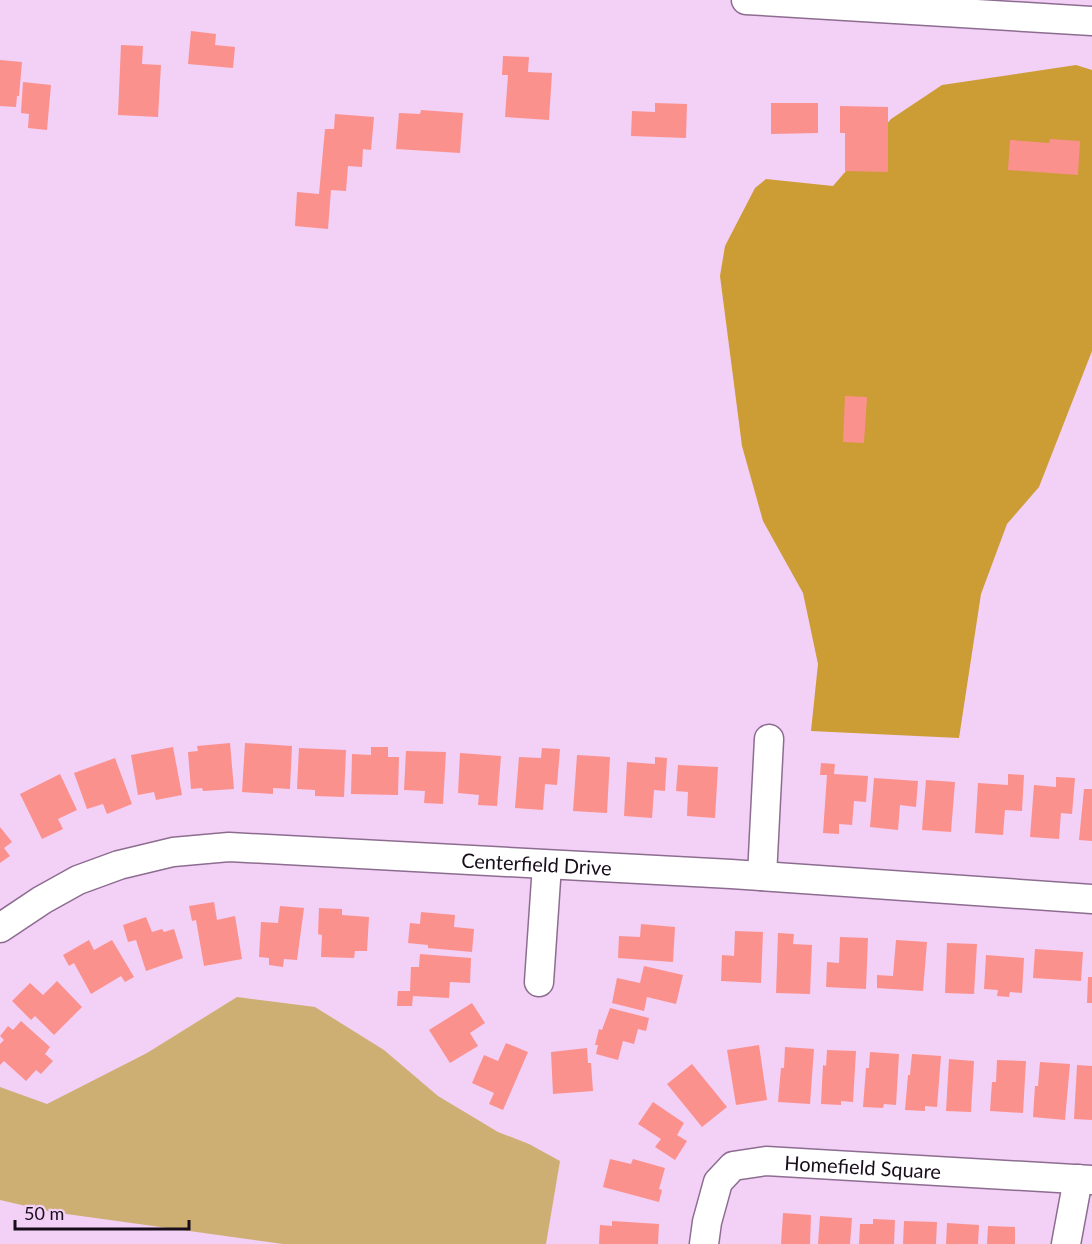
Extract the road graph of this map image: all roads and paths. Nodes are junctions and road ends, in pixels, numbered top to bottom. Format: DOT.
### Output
graph roads {
  1 [pos="746,0"];
  2 [pos="1092,21"];
  3 [pos="769,739"];
  4 [pos="547,865"];
  5 [pos="762,876"];
  6 [pos="1092,899"];
  7 [pos="0,928"];
  8 [pos="538,982"];
  9 [pos="1085,1179"];
  10 [pos="704,1244"];
  11 [pos="1066,1244"];
  1 -- 2 [label="street"];
  3 -- 5 [label="street"];
  4 -- 5 [label="street, Centerfield Drive"];
  4 -- 7 [label="street, Centerfield Drive"];
  4 -- 8 [label="street"];
  5 -- 6 [label="street, Centerfield Drive"];
  9 -- 10 [label="street, Homefield Square"];
  9 -- 11 [label="street, Homefield Square"];
}
